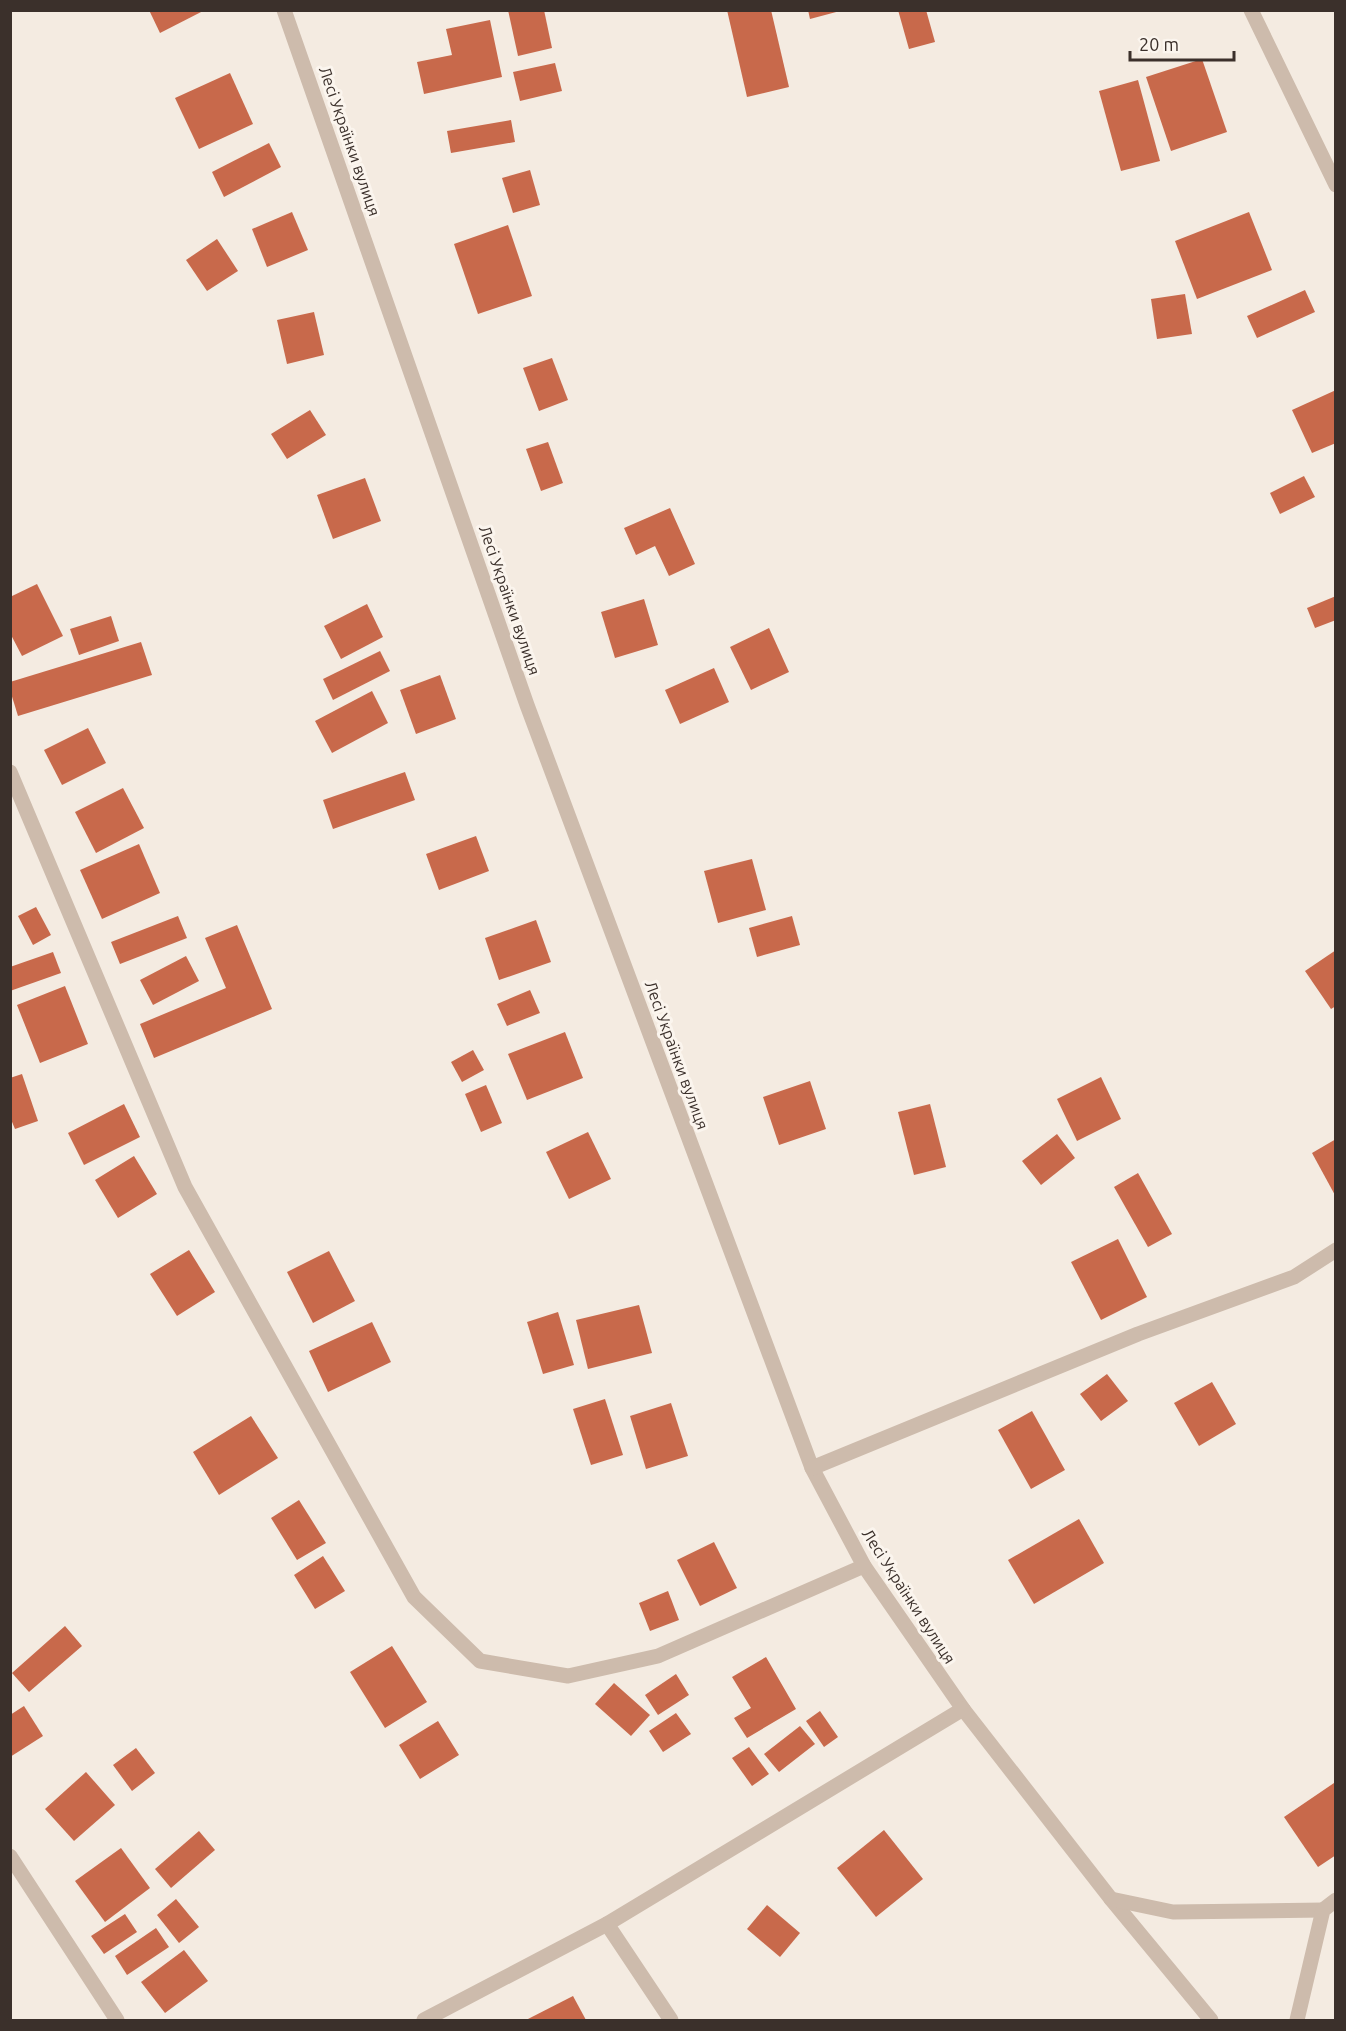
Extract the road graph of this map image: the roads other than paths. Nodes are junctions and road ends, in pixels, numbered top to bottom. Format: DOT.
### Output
graph roads {
  1 [pos="1251,10"];
  2 [pos="291,13"];
  3 [pos="1335,185"];
  4 [pos="10,772"];
  5 [pos="1335,1250"];
  6 [pos="812,1468"];
  7 [pos="864,1566"];
  8 [pos="963,1709"];
  9 [pos="10,1856"];
  10 [pos="1111,1899"];
  11 [pos="1335,1900"];
  12 [pos="1323,1910"];
  13 [pos="607,1924"];
  14 [pos="117,2020"];
  15 [pos="424,2020"];
  16 [pos="671,2020"];
  17 [pos="1211,2020"];
  18 [pos="1297,2020"];
  1 -- 3 [label="street"];
  2 -- 6 [label="street, Лесі Українки вулиця"];
  4 -- 7 [label="street"];
  5 -- 6 [label="street"];
  6 -- 7 [label="street, Лесі Українки вулиця"];
  7 -- 8 [label="street, Лесі Українки вулиця"];
  8 -- 10 [label="street, Лесі Українки вулиця"];
  8 -- 13 [label="street"];
  9 -- 14 [label="street"];
  10 -- 12 [label="street"];
  10 -- 17 [label="street, Лесі Українки вулиця"];
  11 -- 12 [label="street"];
  12 -- 18 [label="street"];
  13 -- 15 [label="street"];
  13 -- 16 [label="street"];
}
